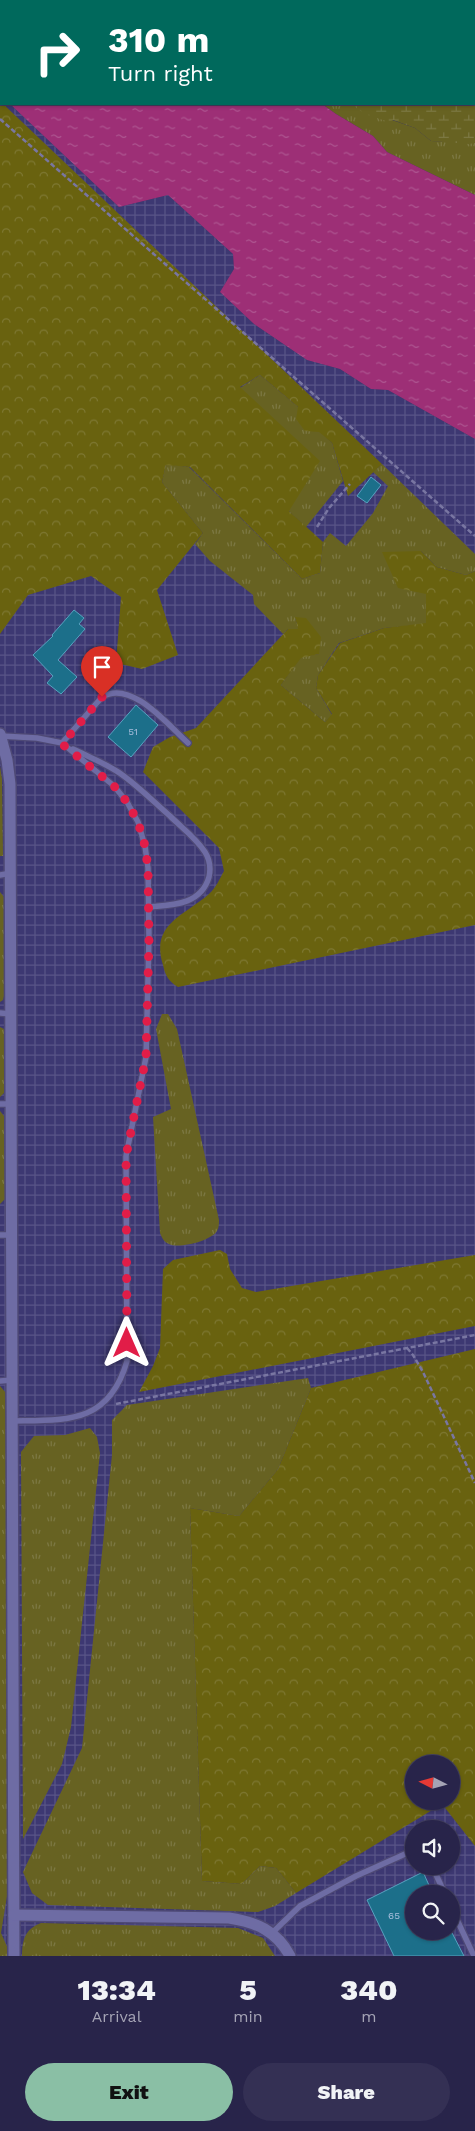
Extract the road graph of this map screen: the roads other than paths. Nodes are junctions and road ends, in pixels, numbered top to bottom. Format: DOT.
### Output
graph roads {
  1 [pos="0,735"];
  2 [pos="188,743"];
  3 [pos="62,744"];
  4 [pos="5,874"];
  5 [pos="149,907"];
  6 [pos="6,1014"];
  7 [pos="0,1104"];
  8 [pos="12,1104"];
  9 [pos="0,1235"];
  10 [pos="12,1235"];
  11 [pos="12,1380"];
  12 [pos="0,1381"];
  13 [pos="12,1421"];
  14 [pos="405,1854"];
  15 [pos="14,1915"];
  16 [pos="460,1926"];
  17 [pos="272,1933"];
  18 [pos="14,1956"];
  19 [pos="290,1956"];
  20 [pos="474,1956"];
  1 -- 3 [label="lane"];
  1 -- 4 [label="street"];
  2 -- 3 [label="lane"];
  3 -- 5 [label="lane"];
  3 -- 5 [label="lane"];
  4 -- 6 [label="street"];
  5 -- 13 [label="lane"];
  6 -- 8 [label="street"];
  7 -- 8 [label="lane"];
  8 -- 10 [label="street"];
  9 -- 10 [label="lane"];
  10 -- 11 [label="street"];
  11 -- 12 [label="lane"];
  11 -- 13 [label="street"];
  13 -- 15 [label="street"];
  14 -- 17 [label="lane"];
  15 -- 17 [label="street"];
  15 -- 18 [label="street"];
  16 -- 20 [label="lane"];
  17 -- 19 [label="street"];
}
